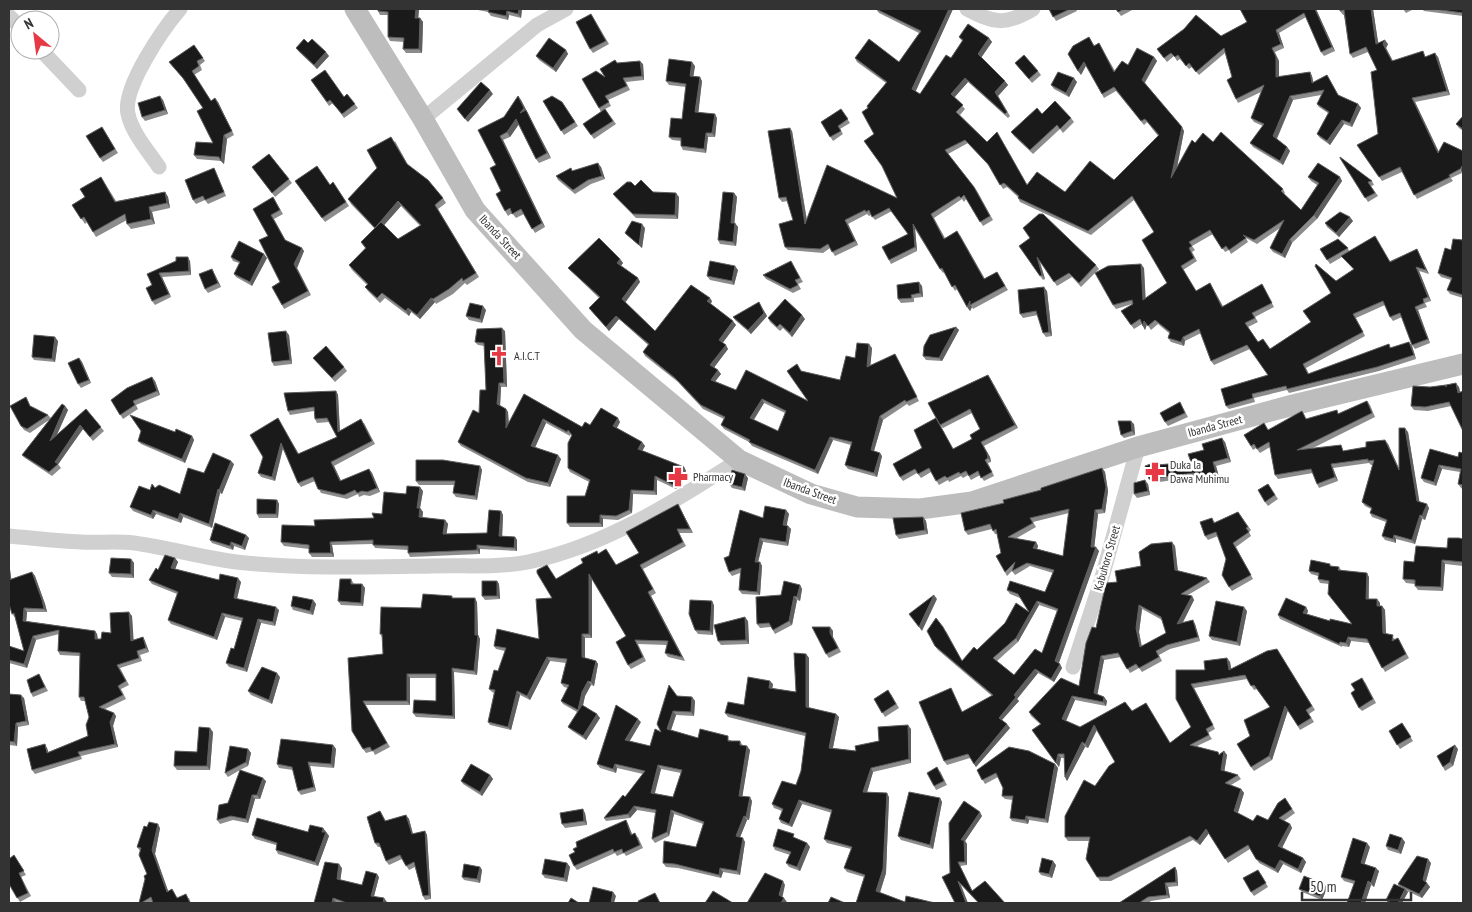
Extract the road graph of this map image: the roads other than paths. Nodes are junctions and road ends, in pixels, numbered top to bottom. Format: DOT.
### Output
graph roads {
  1 [pos="180,9"];
  2 [pos="355,9"];
  3 [pos="566,9"];
  4 [pos="967,9"];
  5 [pos="1033,9"];
  6 [pos="50,60"];
  7 [pos="79,90"];
  8 [pos="423,118"];
  9 [pos="159,168"];
  10 [pos="1463,364"];
  11 [pos="1138,447"];
  12 [pos="739,460"];
  13 [pos="9,536"];
  14 [pos="1073,667"];
  1 -- 9 [label="street"];
  2 -- 8 [label="street, Ibanda Street"];
  3 -- 8 [label="street"];
  4 -- 5 [label="street"];
  6 -- 7 [label="street"];
  8 -- 12 [label="street, Ibanda Street"];
  10 -- 11 [label="street, Ibanda Street"];
  11 -- 12 [label="street, Ibanda Street"];
  11 -- 14 [label="street, Kabuhoro Street"];
  12 -- 13 [label="street"];
}
